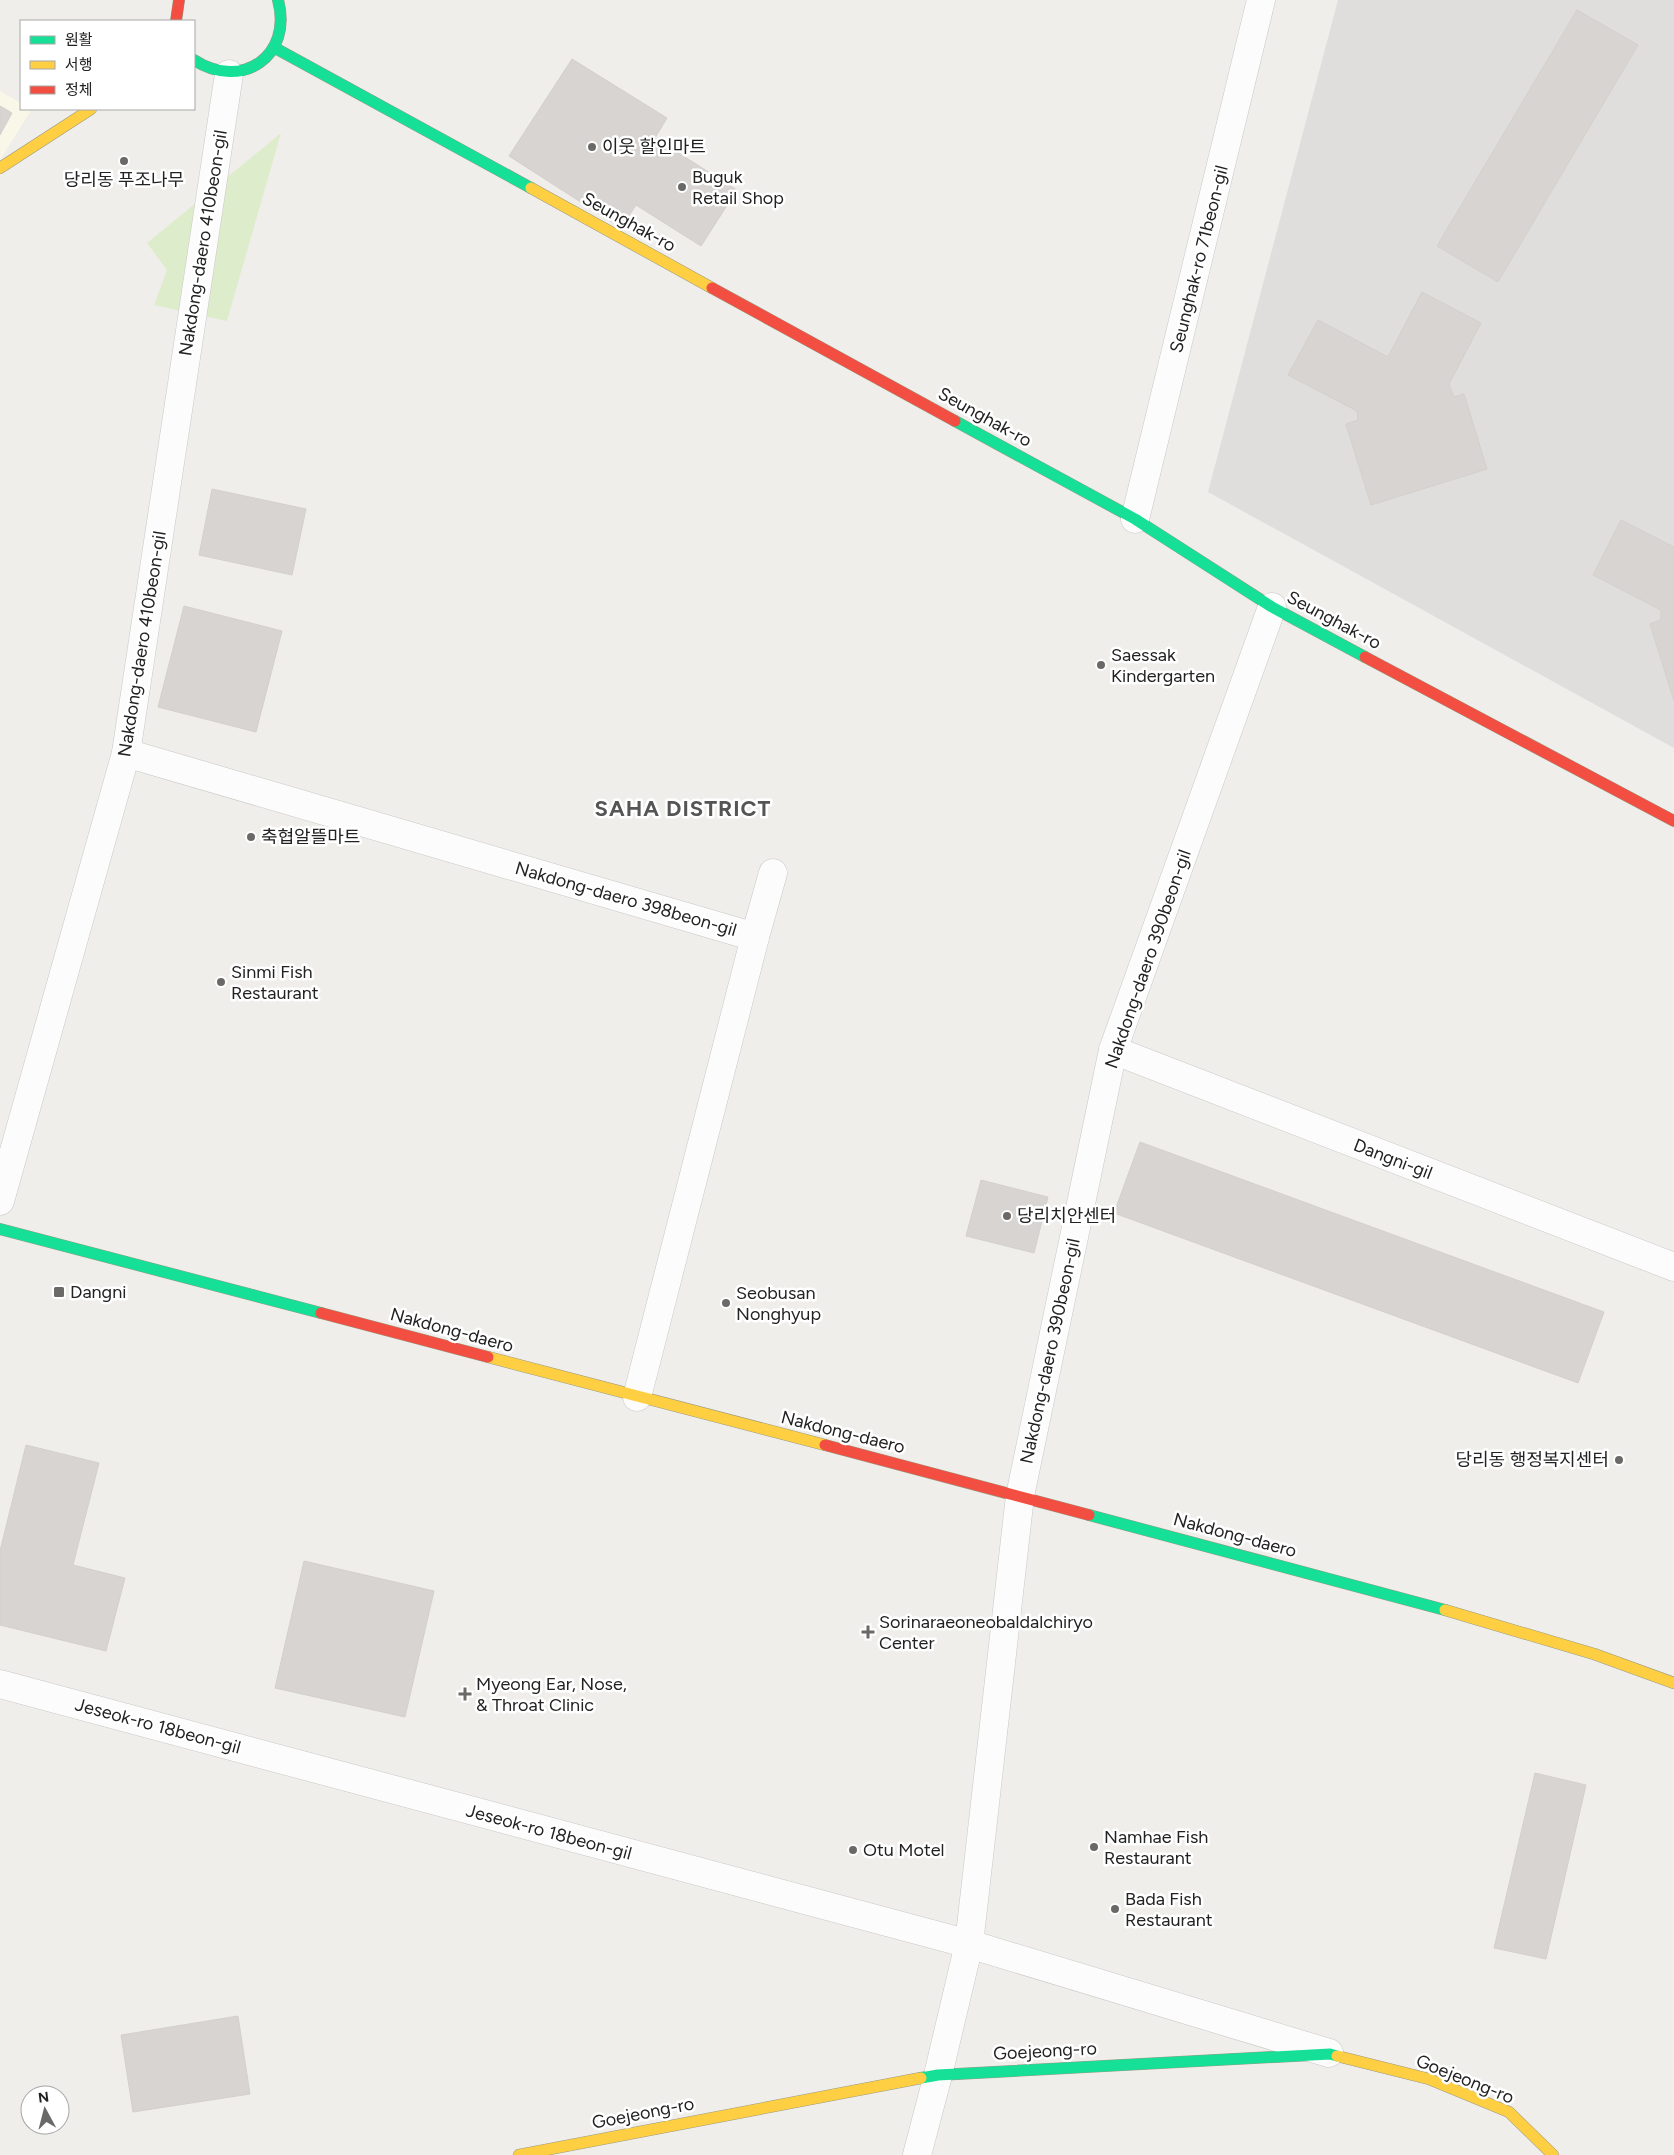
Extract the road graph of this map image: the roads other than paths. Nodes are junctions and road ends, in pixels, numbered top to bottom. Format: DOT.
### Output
graph roads {
  1 [pos="179,0"];
  2 [pos="278,0"];
  3 [pos="1261,0"];
  4 [pos="176,20"];
  5 [pos="275,48"];
  6 [pos="195,61"];
  7 [pos="229,74"];
  8 [pos="89,110"];
  9 [pos="0,168"];
  10 [pos="1135,519"];
  11 [pos="1272,608"];
  12 [pos="126,753"];
  13 [pos="1674,821"];
  14 [pos="773,873"];
  15 [pos="755,937"];
  16 [pos="1113,1050"];
  17 [pos="0,1201"];
  18 [pos="0,1229"];
  19 [pos="1674,1267"];
  20 [pos="637,1397"];
  21 [pos="1020,1496"];
  22 [pos="1674,1683"];
  23 [pos="0,1684"];
  24 [pos="968,1944"];
  25 [pos="1330,2054"];
  26 [pos="938,2075"];
  27 [pos="519,2155"];
  28 [pos="916,2155"];
  29 [pos="1554,2155"];
  1 -- 4 [label="main road"];
  2 -- 5 [label="main road"];
  3 -- 10 [label="street, Seunghak-ro 71beon-gil"];
  5 -- 7 [label="main road"];
  5 -- 10 [label="main road, Seunghak-ro"];
  6 -- 7 [label="main road"];
  7 -- 12 [label="street, Nakdong-daero 410beon-gil"];
  8 -- 9 [label="main road"];
  10 -- 11 [label="main road, Seunghak-ro"];
  11 -- 13 [label="main road, Seunghak-ro"];
  11 -- 16 [label="street, Nakdong-daero 390beon-gil"];
  12 -- 15 [label="street, Nakdong-daero 398beon-gil"];
  12 -- 17 [label="street, Nakdong-daero 410beon-gil"];
  14 -- 15 [label="street"];
  15 -- 20 [label="street, Nakdong-daero 398beon-gil"];
  16 -- 19 [label="street, Dangni-gil"];
  16 -- 21 [label="street, Nakdong-daero 390beon-gil"];
  18 -- 20 [label="main road, Nakdong-daero"];
  20 -- 21 [label="main road, Nakdong-daero"];
  21 -- 22 [label="main road, Nakdong-daero"];
  21 -- 24 [label="street, Nakdong-daero 390beon-gil"];
  23 -- 24 [label="street, Jeseok-ro 18beon-gil"];
  24 -- 25 [label="street, Jeseok-ro 18beon-gil"];
  24 -- 26 [label="street"];
  25 -- 26 [label="main road, Goejeong-ro"];
  25 -- 29 [label="main road, Goejeong-ro"];
  26 -- 27 [label="main road, Goejeong-ro"];
  26 -- 28 [label="street"];
}
